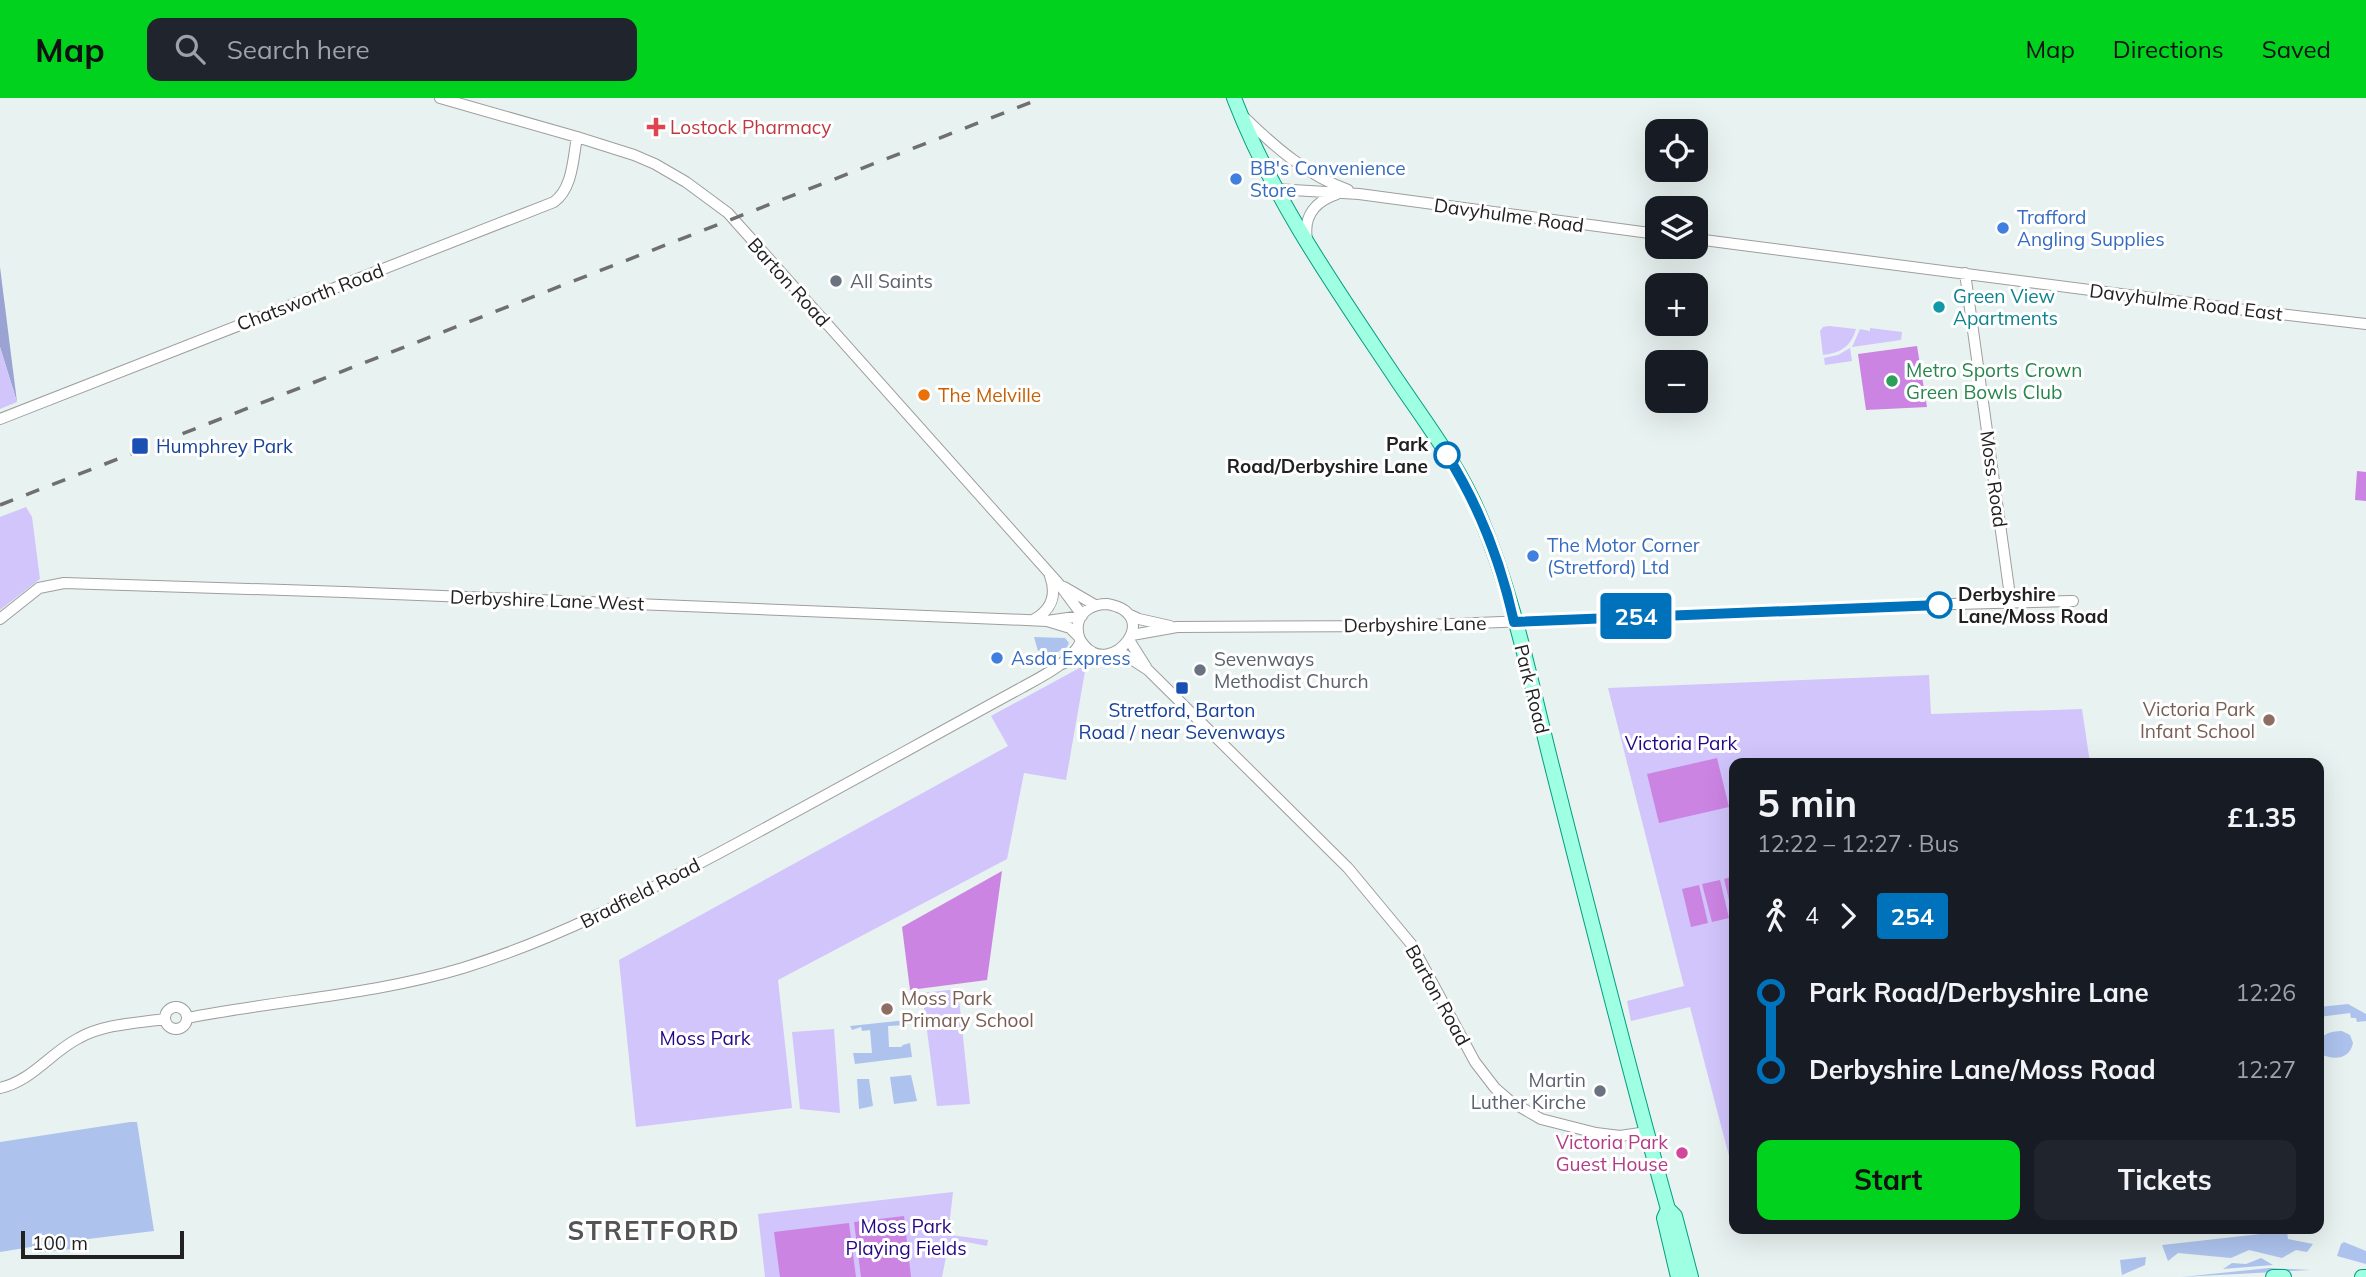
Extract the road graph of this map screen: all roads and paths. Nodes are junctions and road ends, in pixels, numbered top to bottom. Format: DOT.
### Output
graph roads {
  1 [pos="440,98"];
  2 [pos="1234,98"];
  3 [pos="1240,114"];
  4 [pos="577,137"];
  5 [pos="1276,189"];
  6 [pos="1340,193"];
  7 [pos="1359,194"];
  8 [pos="1645,232"];
  9 [pos="1708,241"];
  10 [pos="1308,244"];
  11 [pos="1965,273"];
  12 [pos="2366,324"];
  13 [pos="0,419"];
  14 [pos="1055,580"];
  15 [pos="2073,601"];
  16 [pos="2011,603"];
  17 [pos="1095,605"];
  18 [pos="1126,613"];
  19 [pos="1082,616"];
  20 [pos="0,619"];
  21 [pos="1030,620"];
  22 [pos="1047,621"];
  23 [pos="1514,622"];
  24 [pos="1177,627"];
  25 [pos="1130,638"];
  26 [pos="1080,639"];
  27 [pos="1091,651"];
  28 [pos="1115,652"];
  29 [pos="1056,666"];
  30 [pos="1148,670"];
  31 [pos="0,1088"];
  32 [pos="1647,1132"];
  33 [pos="1668,1209"];
  34 [pos="1678,1277"];
  35 [pos="1691,1277"];
  36 [pos="2273,1277"];
  37 [pos="2284,1277"];
  1 -- 4 [label="street, Barton Road"];
  2 -- 3 [label="main road, Park Road"];
  3 -- 5 [label="main road, Park Road"];
  3 -- 7 [label="street"];
  4 -- 13 [label="street, Chatsworth Road"];
  4 -- 14 [label="street, Barton Road"];
  5 -- 6 [label="street, Davyhulme Road"];
  5 -- 10 [label="main road, Park Road"];
  6 -- 7 [label="street, Davyhulme Road"];
  6 -- 10 [label="street"];
  7 -- 8 [label="street, Davyhulme Road"];
  9 -- 11 [label="street"];
  10 -- 23 [label="main road, Park Road"];
  11 -- 12 [label="street, Davyhulme Road East"];
  11 -- 16 [label="street, Moss Road"];
  14 -- 17 [label="street, Barton Road"];
  14 -- 19 [label="street, Barton Road"];
  14 -- 21 [label="street"];
  15 -- 16 [label="street, Derbyshire Lane"];
  16 -- 23 [label="street, Derbyshire Lane"];
  17 -- 18 [label="street"];
  17 -- 19 [label="street"];
  18 -- 24 [label="street, Derbyshire Lane"];
  18 -- 25 [label="street"];
  19 -- 22 [label="street, Derbyshire Lane West"];
  19 -- 26 [label="street"];
  20 -- 21 [label="street, Derbyshire Lane West"];
  21 -- 22 [label="street, Derbyshire Lane West"];
  22 -- 26 [label="street, Derbyshire Lane West"];
  23 -- 24 [label="street, Derbyshire Lane"];
  23 -- 32 [label="main road, Park Road"];
  24 -- 25 [label="street, Derbyshire Lane"];
  25 -- 28 [label="street"];
  25 -- 30 [label="street, Barton Road"];
  26 -- 27 [label="street"];
  26 -- 29 [label="street, Bradfield Road"];
  27 -- 28 [label="street"];
  27 -- 29 [label="street, Bradfield Road"];
  28 -- 30 [label="street, Barton Road"];
  29 -- 31 [label="street, Bradfield Road"];
  30 -- 32 [label="street, Barton Road"];
  32 -- 33 [label="main road"];
  33 -- 34 [label="main road"];
  33 -- 35 [label="main road"];
  36 -- 37 [label="main road"];
}
